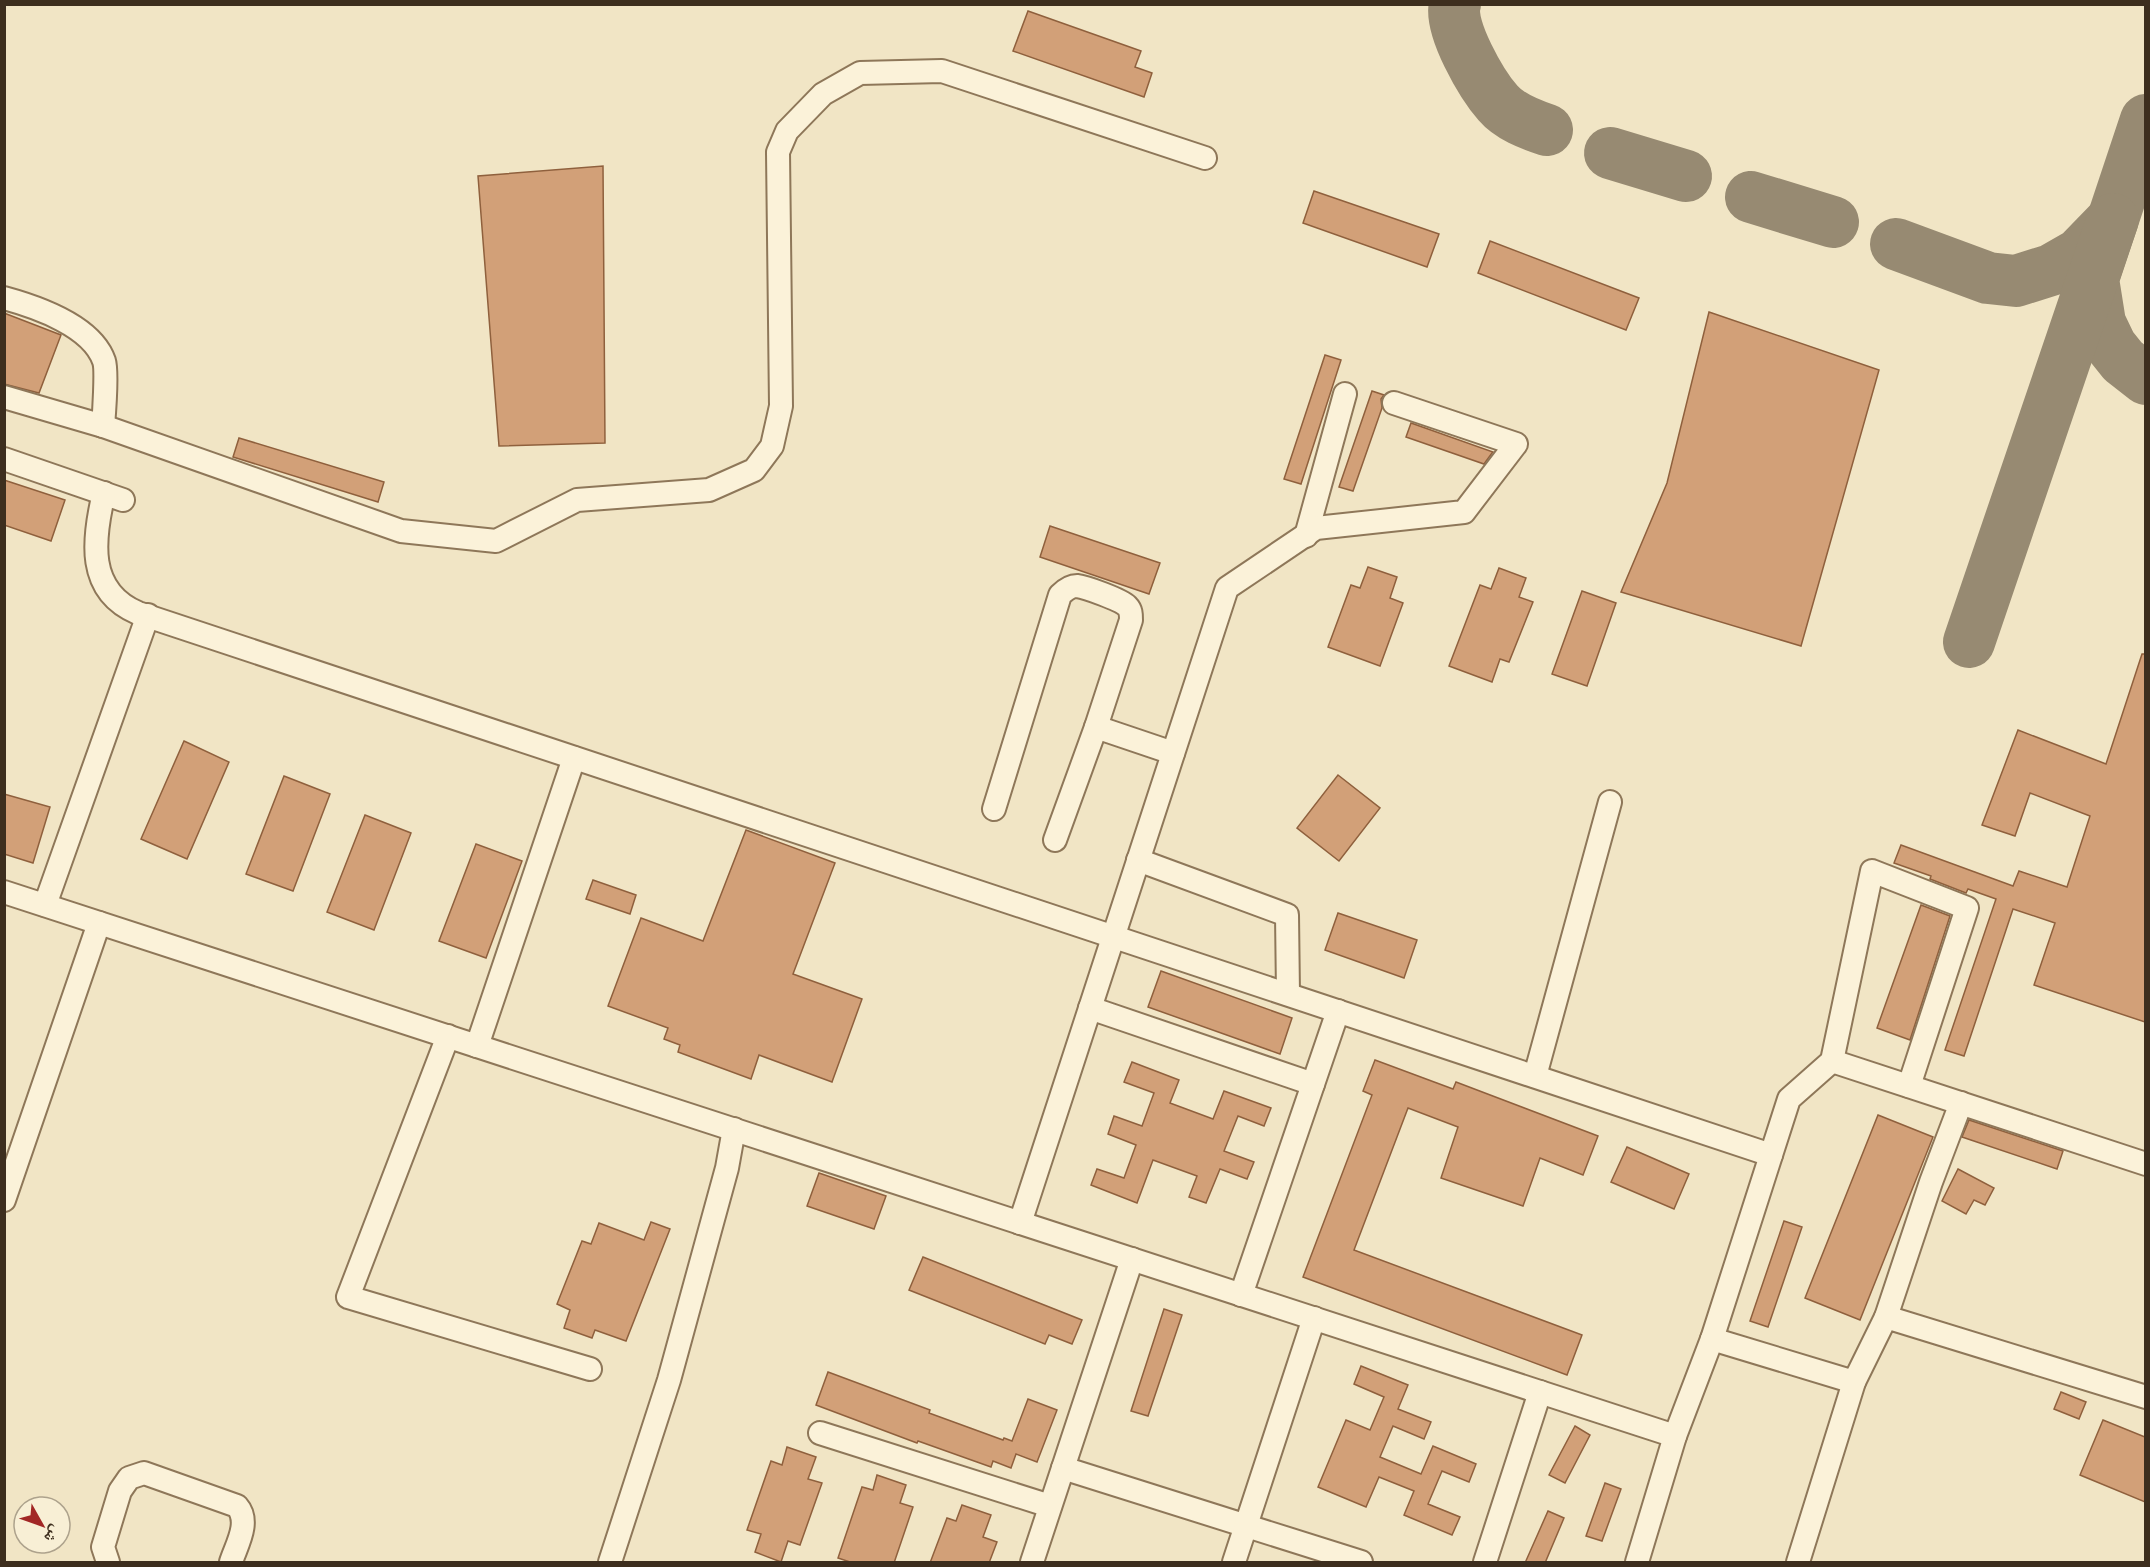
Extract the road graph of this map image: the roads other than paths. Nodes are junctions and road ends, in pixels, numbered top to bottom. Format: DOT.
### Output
graph roads {
  1 [pos="1205,158"];
  2 [pos="4,298"];
  3 [pos="1345,394"];
  4 [pos="4,397"];
  5 [pos="1394,403"];
  6 [pos="104,426"];
  7 [pos="4,459"];
  8 [pos="1306,536"];
  9 [pos="148,615"];
  10 [pos="1096,727"];
  11 [pos="1173,753"];
  12 [pos="574,758"];
  13 [pos="1610,802"];
  14 [pos="994,809"];
  15 [pos="1055,840"];
  16 [pos="1138,861"];
  17 [pos="4,892"];
  18 [pos="45,905"];
  19 [pos="99,923"];
  20 [pos="1113,937"];
  21 [pos="1288,994"];
  22 [pos="1090,1008"];
  23 [pos="1338,1011"];
  24 [pos="448,1036"];
  25 [pos="477,1046"];
  26 [pos="1832,1061"];
  27 [pos="1535,1076"];
  28 [pos="1313,1084"];
  29 [pos="1909,1086"];
  30 [pos="1961,1103"];
  31 [pos="734,1129"];
  32 [pos="1771,1155"];
  33 [pos="2145,1164"];
  34 [pos="4,1200"];
  35 [pos="1020,1223"];
  36 [pos="1132,1259"];
  37 [pos="1241,1295"];
  38 [pos="1886,1317"];
  39 [pos="1314,1318"];
  40 [pos="1712,1339"];
  41 [pos="590,1369"];
  42 [pos="1854,1382"];
  43 [pos="1540,1392"];
  44 [pos="2145,1397"];
  45 [pos="820,1433"];
  46 [pos="1675,1436"];
  47 [pos="1063,1468"];
  48 [pos="1050,1506"];
  49 [pos="1245,1526"];
  50 [pos="108,1563"];
  51 [pos="231,1563"];
  52 [pos="610,1563"];
  53 [pos="1032,1563"];
  54 [pos="1234,1563"];
  55 [pos="1361,1563"];
  56 [pos="1485,1563"];
  57 [pos="1637,1563"];
  58 [pos="1798,1563"];
  1 -- 6 [label="lane"];
  2 -- 6 [label="lane"];
  3 -- 8 [label="lane"];
  4 -- 6 [label="lane"];
  5 -- 8 [label="lane"];
  7 -- 9 [label="lane"];
  8 -- 11 [label="lane"];
  9 -- 12 [label="lane"];
  9 -- 18 [label="lane"];
  10 -- 11 [label="lane"];
  10 -- 14 [label="lane"];
  10 -- 15 [label="lane"];
  11 -- 16 [label="lane"];
  12 -- 20 [label="lane"];
  12 -- 25 [label="lane"];
  13 -- 27 [label="lane"];
  16 -- 20 [label="lane"];
  16 -- 21 [label="lane"];
  17 -- 18 [label="lane"];
  18 -- 19 [label="lane"];
  19 -- 24 [label="lane"];
  19 -- 34 [label="lane"];
  20 -- 21 [label="lane"];
  20 -- 22 [label="lane"];
  21 -- 23 [label="lane"];
  22 -- 28 [label="lane"];
  22 -- 35 [label="lane"];
  23 -- 27 [label="lane"];
  23 -- 28 [label="lane"];
  24 -- 25 [label="lane"];
  24 -- 41 [label="lane"];
  25 -- 31 [label="lane"];
  26 -- 29 [label="lane"];
  26 -- 29 [label="lane"];
  26 -- 32 [label="lane"];
  27 -- 32 [label="lane"];
  28 -- 37 [label="lane"];
  29 -- 30 [label="lane"];
  30 -- 33 [label="lane"];
  30 -- 38 [label="lane"];
  31 -- 35 [label="lane"];
  31 -- 52 [label="lane"];
  32 -- 40 [label="lane"];
  35 -- 36 [label="lane"];
  36 -- 37 [label="lane"];
  36 -- 47 [label="lane"];
  37 -- 39 [label="lane"];
  38 -- 42 [label="lane"];
  38 -- 44 [label="lane"];
  39 -- 43 [label="lane"];
  39 -- 49 [label="lane"];
  40 -- 42 [label="lane"];
  40 -- 46 [label="lane"];
  42 -- 58 [label="lane"];
  43 -- 46 [label="lane"];
  43 -- 56 [label="lane"];
  45 -- 48 [label="lane"];
  46 -- 57 [label="lane"];
  47 -- 48 [label="lane"];
  47 -- 49 [label="lane"];
  48 -- 53 [label="lane"];
  49 -- 54 [label="lane"];
  49 -- 55 [label="lane"];
  50 -- 51 [label="lane"];
}
